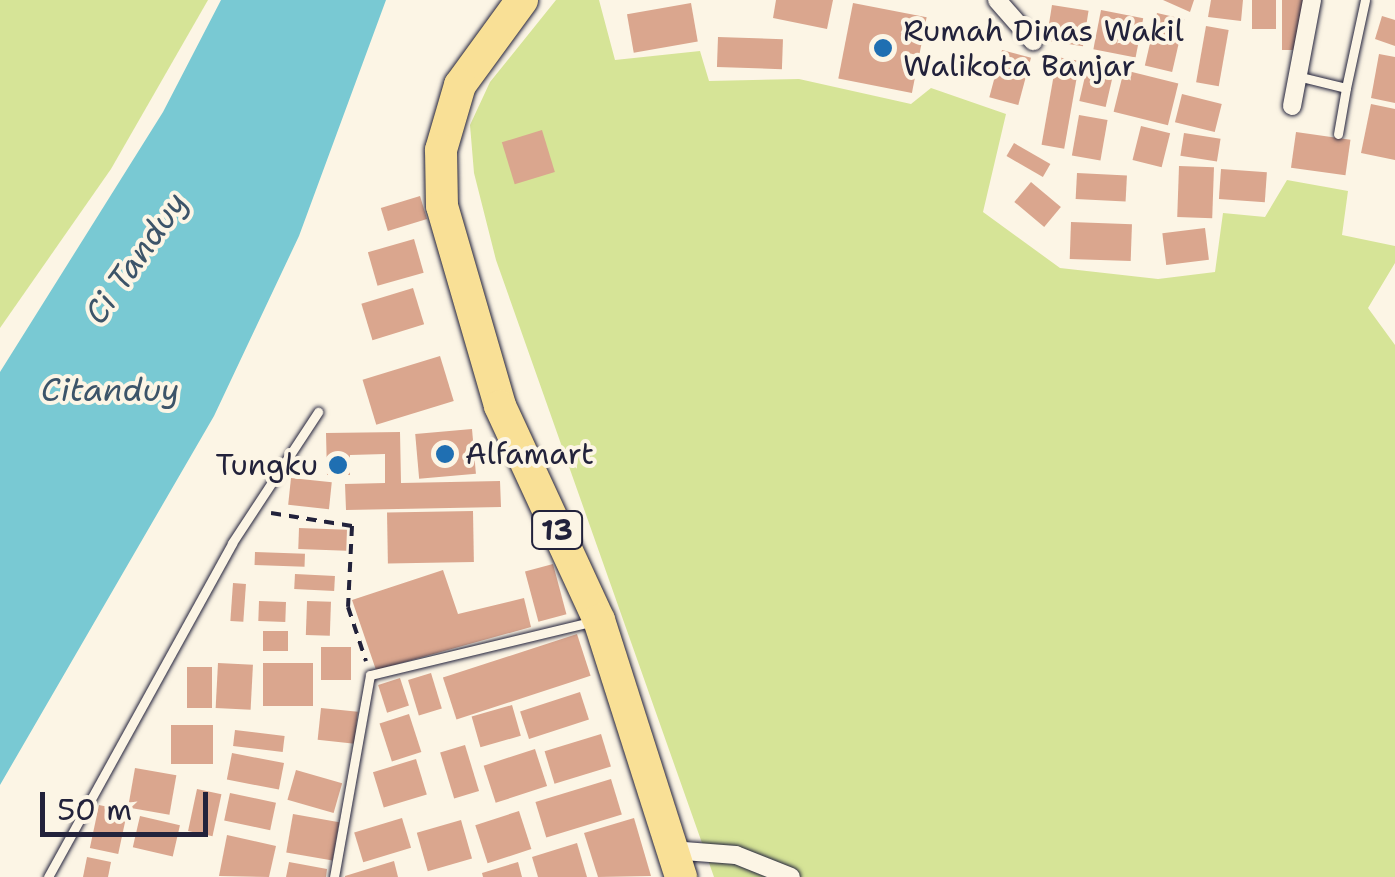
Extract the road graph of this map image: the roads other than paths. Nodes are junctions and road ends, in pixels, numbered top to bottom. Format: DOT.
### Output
graph roads {
  1 [pos="522,0"];
  2 [pos="997,0"];
  3 [pos="1312,0"];
  4 [pos="1365,0"];
  5 [pos="1033,41"];
  6 [pos="1298,76"];
  7 [pos="1346,88"];
  8 [pos="1292,106"];
  9 [pos="1338,134"];
  10 [pos="318,412"];
  11 [pos="599,620"];
  12 [pos="675,863"];
  13 [pos="48,877"];
  14 [pos="334,877"];
  15 [pos="791,877"];
  1 -- 11 [label="highway, 13"];
  2 -- 5 [label="street"];
  3 -- 6 [label="street"];
  4 -- 7 [label="lane"];
  6 -- 7 [label="lane"];
  6 -- 8 [label="street"];
  7 -- 9 [label="lane"];
  10 -- 13 [label="lane"];
  11 -- 12 [label="highway, 13"];
  11 -- 14 [label="lane"];
  12 -- 15 [label="street"];
}
